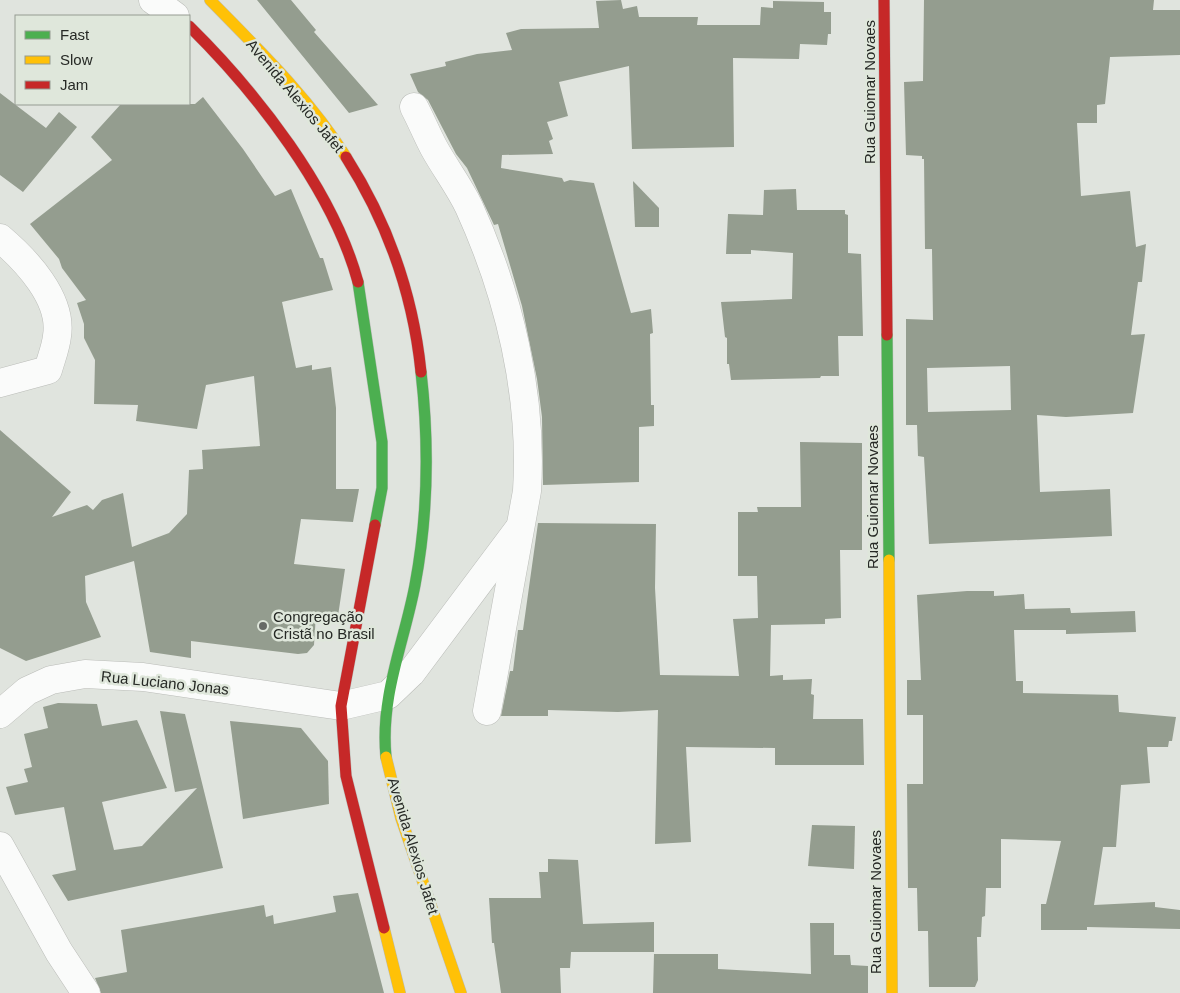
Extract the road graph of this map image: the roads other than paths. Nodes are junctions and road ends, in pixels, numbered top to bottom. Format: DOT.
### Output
graph roads {
  1 [pos="153,0"];
  2 [pos="210,0"];
  3 [pos="884,0"];
  4 [pos="174,15"];
  5 [pos="190,27"];
  6 [pos="414,107"];
  7 [pos="0,238"];
  8 [pos="0,383"];
  9 [pos="522,525"];
  10 [pos="388,695"];
  11 [pos="341,706"];
  12 [pos="487,711"];
  13 [pos="0,714"];
  14 [pos="0,846"];
  15 [pos="86,993"];
  16 [pos="400,993"];
  17 [pos="461,993"];
  18 [pos="892,993"];
  1 -- 4 [label="street"];
  2 -- 10 [label="street, Avenida Alexios Jafet"];
  3 -- 18 [label="street, Rua Guiomar Novaes"];
  5 -- 11 [label="street, Avenida Alexios Jafet"];
  6 -- 9 [label="street"];
  7 -- 8 [label="street"];
  9 -- 10 [label="street"];
  9 -- 12 [label="street"];
  10 -- 11 [label="street"];
  10 -- 17 [label="street, Avenida Alexios Jafet"];
  11 -- 13 [label="street, Rua Luciano Jonas"];
  11 -- 16 [label="street, Avenida Alexios Jafet"];
  14 -- 15 [label="street"];
}
